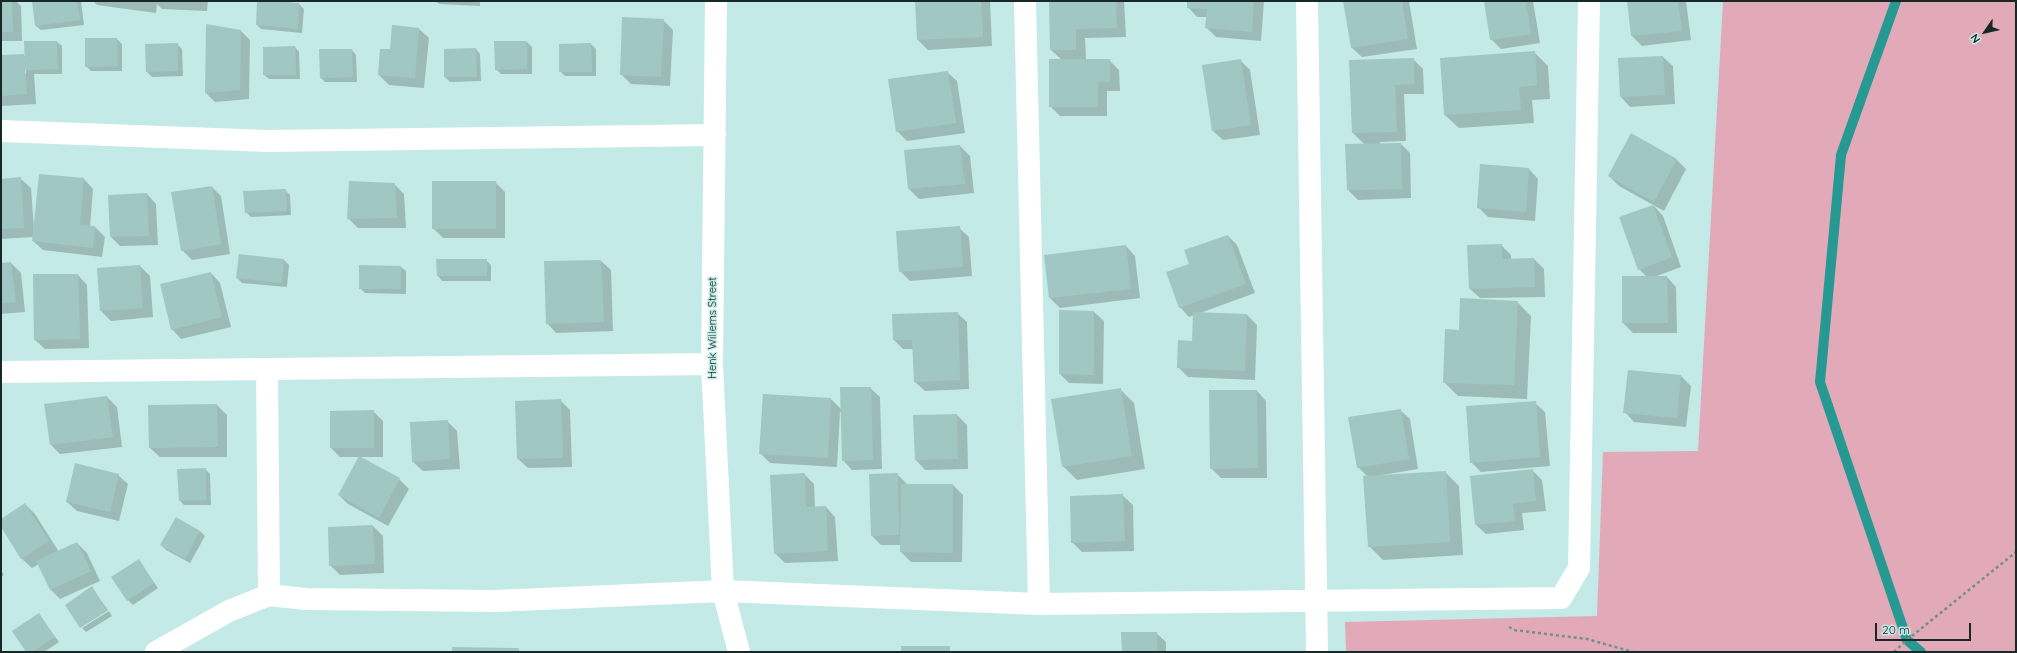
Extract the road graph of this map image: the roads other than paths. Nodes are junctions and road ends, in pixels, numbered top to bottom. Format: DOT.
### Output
graph roads {
  1 [pos="716,1"];
  2 [pos="1025,1"];
  3 [pos="1307,1"];
  4 [pos="1589,1"];
  5 [pos="1,131"];
  6 [pos="715,135"];
  7 [pos="712,364"];
  8 [pos="268,369"];
  9 [pos="1,372"];
  10 [pos="722,590"];
  11 [pos="269,595"];
  12 [pos="1317,602"];
  13 [pos="1039,604"];
  14 [pos="156,652"];
  15 [pos="739,652"];
  16 [pos="1317,652"];
  1 -- 6 [label="street, Henk Willems Street"];
  2 -- 13 [label="street"];
  3 -- 12 [label="street"];
  4 -- 12 [label="street"];
  5 -- 6 [label="street"];
  6 -- 7 [label="street, Henk Willems Street"];
  7 -- 8 [label="street"];
  7 -- 10 [label="street, Henk Willems Street"];
  8 -- 9 [label="street"];
  8 -- 11 [label="street"];
  10 -- 11 [label="street"];
  10 -- 13 [label="street"];
  10 -- 15 [label="street, Henk Willems Street"];
  11 -- 14 [label="street"];
  12 -- 13 [label="street"];
  12 -- 16 [label="street"];
}
